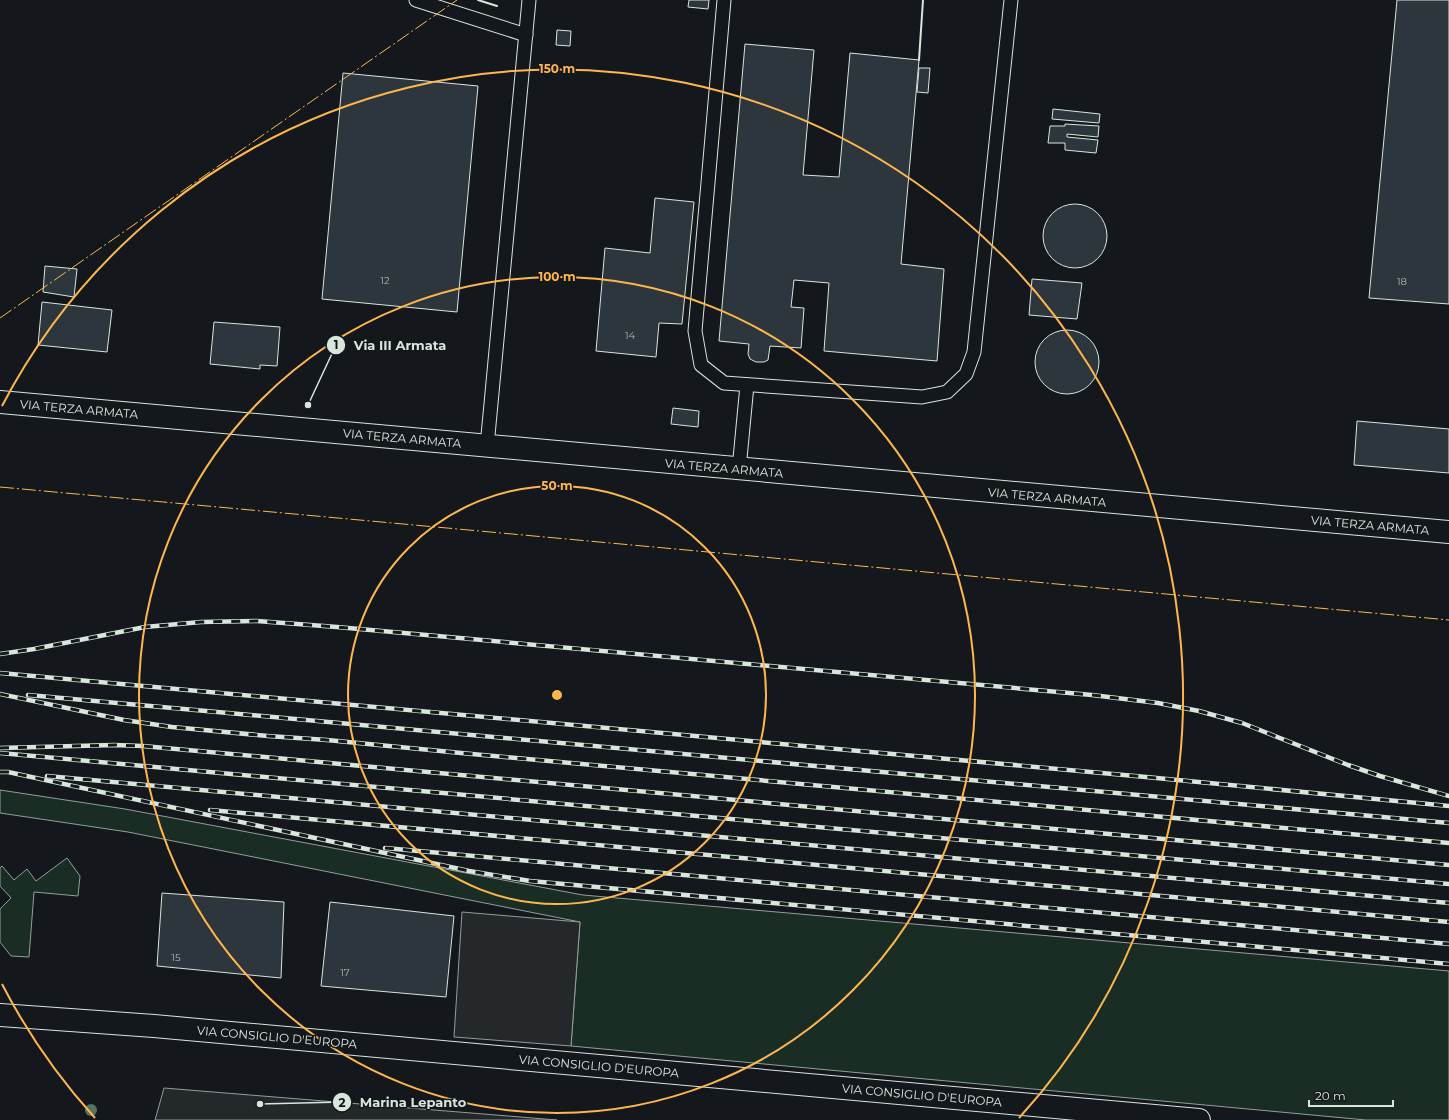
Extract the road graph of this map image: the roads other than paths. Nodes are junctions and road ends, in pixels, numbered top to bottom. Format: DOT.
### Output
graph roads {
  1 [pos="416,0"];
  2 [pos="529,0"];
  3 [pos="724,0"];
  4 [pos="1011,0"];
  5 [pos="526,35"];
  6 [pos="747,385"];
  7 [pos="0,402"];
  8 [pos="487,446"];
  9 [pos="739,469"];
  10 [pos="1449,532"];
  11 [pos="0,1015"];
  12 [pos="1199,1120"];
  1 -- 5 [label="lane"];
  2 -- 5 [label="lane"];
  3 -- 6 [label="lane"];
  4 -- 6 [label="lane"];
  5 -- 8 [label="lane"];
  6 -- 9 [label="lane"];
  7 -- 8 [label="street, VIA TERZA ARMATA"];
  8 -- 9 [label="street, VIA TERZA ARMATA"];
  9 -- 10 [label="street, VIA TERZA ARMATA"];
  11 -- 12 [label="street, VIA CONSIGLIO D'EUROPA"];
}
